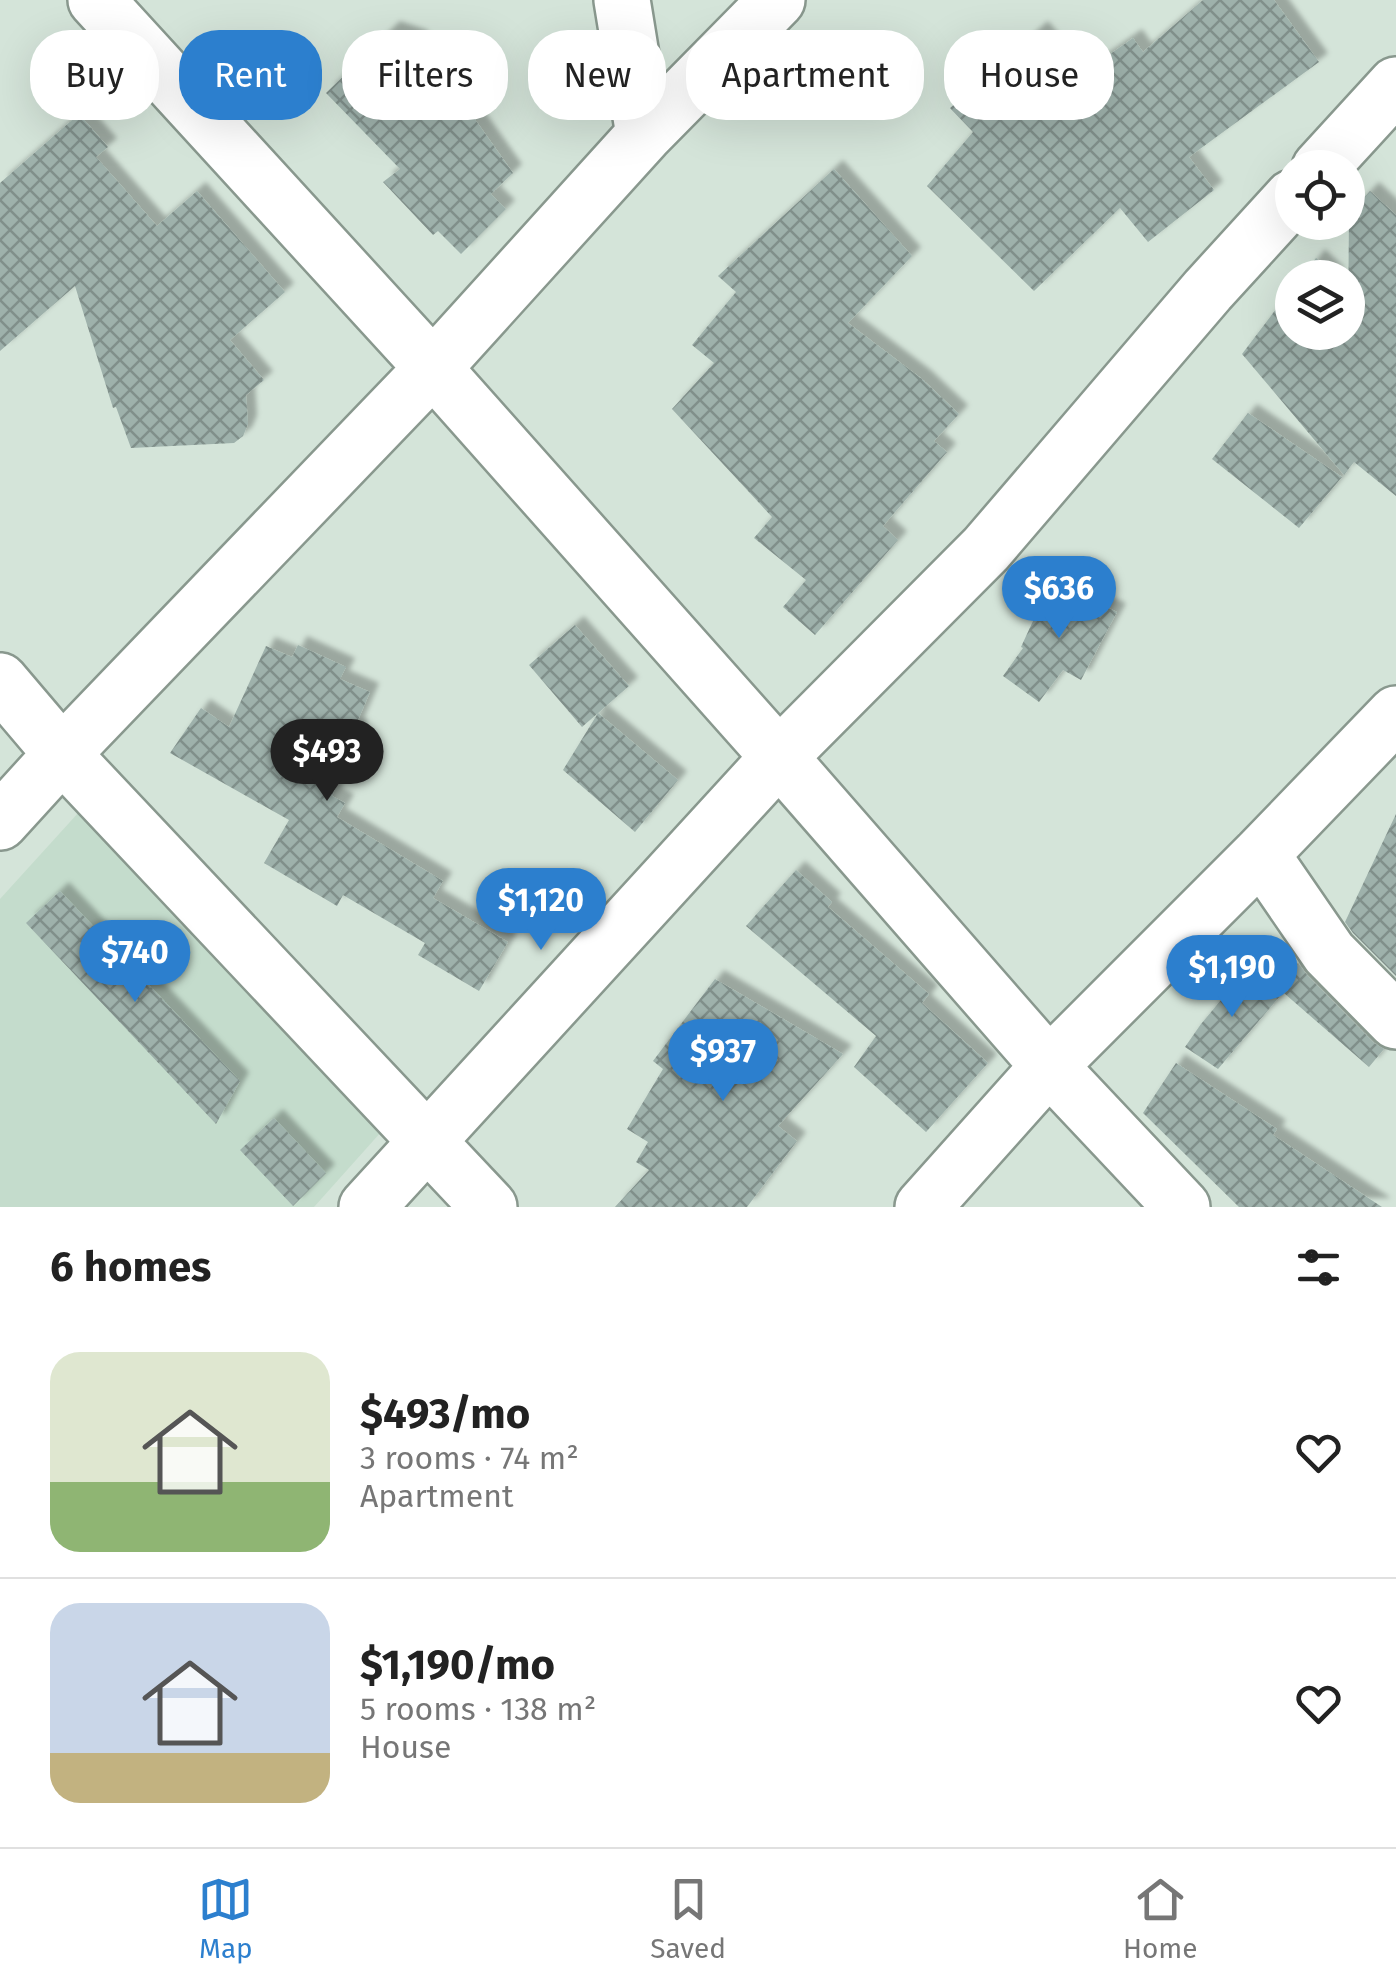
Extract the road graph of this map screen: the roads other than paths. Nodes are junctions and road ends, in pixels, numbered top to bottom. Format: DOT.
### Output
graph roads {
  1 [pos="96,0"];
  2 [pos="622,0"];
  3 [pos="777,0"];
  4 [pos="1396,84"];
  5 [pos="644,135"];
  6 [pos="1336,150"];
  7 [pos="1275,217"];
  8 [pos="433,368"];
  9 [pos="0,681"];
  10 [pos="1396,714"];
  11 [pos="62,754"];
  12 [pos="779,757"];
  13 [pos="0,822"];
  14 [pos="1262,854"];
  15 [pos="1396,1021"];
  16 [pos="1049,1066"];
  17 [pos="427,1140"];
  18 [pos="366,1207"];
  19 [pos="489,1207"];
  20 [pos="923,1207"];
  21 [pos="1182,1207"];
  1 -- 8 [label="street"];
  2 -- 5 [label="street"];
  3 -- 5 [label="street"];
  4 -- 6 [label="street"];
  5 -- 8 [label="street"];
  7 -- 12 [label="street"];
  8 -- 11 [label="street"];
  8 -- 12 [label="street"];
  9 -- 11 [label="street"];
  10 -- 14 [label="street"];
  11 -- 13 [label="street"];
  11 -- 17 [label="street"];
  12 -- 16 [label="street"];
  12 -- 17 [label="street"];
  14 -- 15 [label="street"];
  14 -- 16 [label="street"];
  16 -- 20 [label="street"];
  16 -- 21 [label="street"];
  17 -- 18 [label="street"];
  17 -- 19 [label="street"];
}
